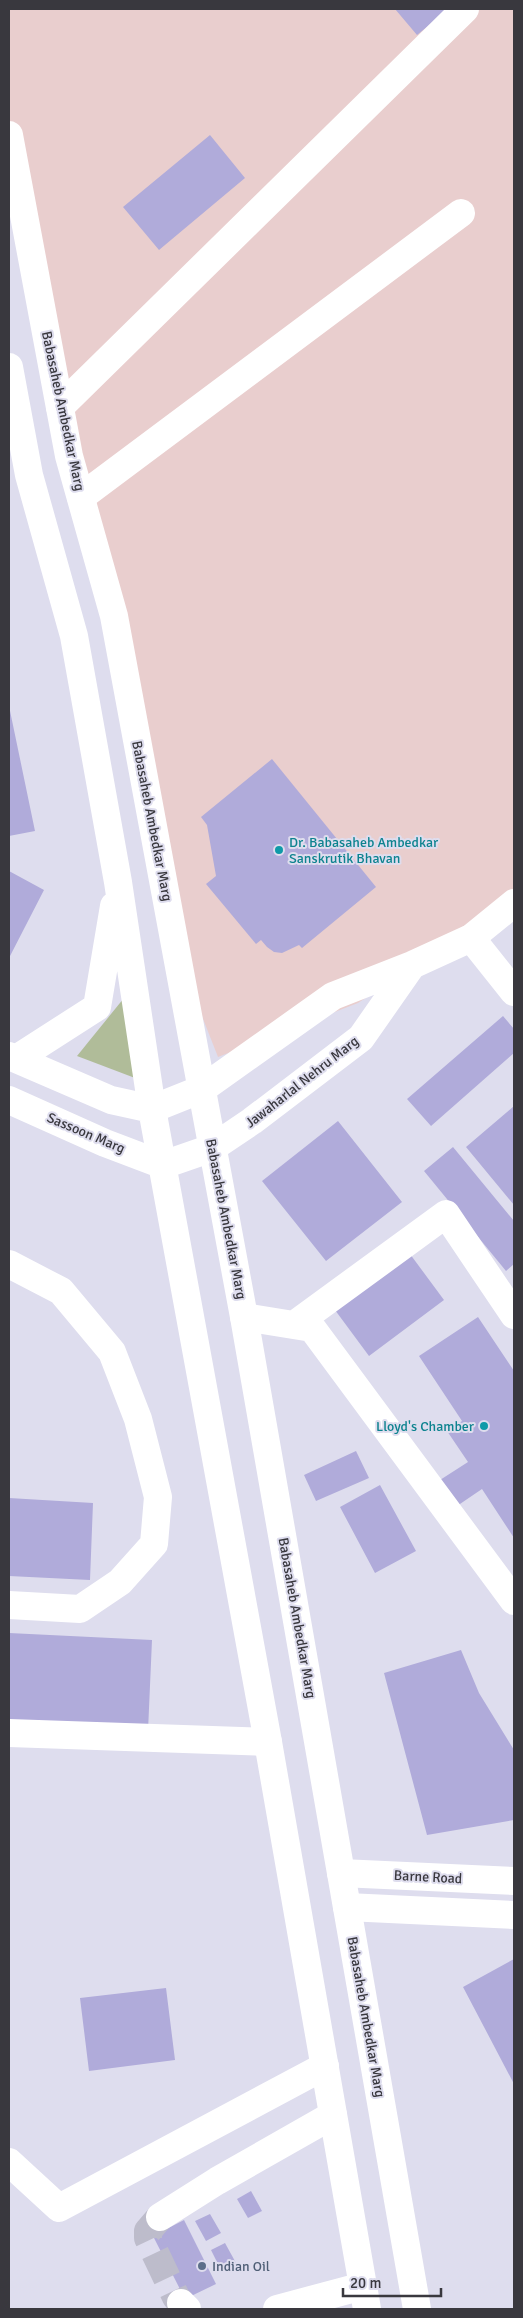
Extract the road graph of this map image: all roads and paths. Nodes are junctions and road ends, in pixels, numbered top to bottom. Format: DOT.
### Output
graph roads {
  1 [pos="465,9"];
  2 [pos="9,135"];
  3 [pos="461,213"];
  4 [pos="9,367"];
  5 [pos="60,407"];
  6 [pos="81,498"];
  7 [pos="118,882"];
  8 [pos="514,902"];
  9 [pos="471,938"];
  10 [pos="412,965"];
  11 [pos="514,992"];
  12 [pos="12,1057"];
  13 [pos="202,1089"];
  14 [pos="9,1100"];
  15 [pos="152,1110"];
  16 [pos="212,1148"];
  17 [pos="163,1165"];
  18 [pos="9,1264"];
  19 [pos="514,1315"];
  20 [pos="244,1317"];
  21 [pos="294,1325"];
  22 [pos="514,1601"];
  23 [pos="9,1605"];
  24 [pos="9,1733"];
  25 [pos="268,1742"];
  26 [pos="341,1872"];
  27 [pos="514,1881"];
  28 [pos="347,1907"];
  29 [pos="514,1916"];
  30 [pos="325,2066"];
  31 [pos="333,2116"];
  32 [pos="9,2162"];
  33 [pos="160,2217"];
  34 [pos="365,2298"];
  35 [pos="277,2309"];
  36 [pos="417,2309"];
  1 -- 5 [label="main road"];
  2 -- 5 [label="main road, Babasaheb Ambedkar Marg"];
  3 -- 6 [label="main road"];
  4 -- 7 [label="main road"];
  5 -- 6 [label="main road, Babasaheb Ambedkar Marg"];
  6 -- 13 [label="main road, Babasaheb Ambedkar Marg"];
  7 -- 12 [label="main road"];
  7 -- 15 [label="main road"];
  8 -- 9 [label="main road"];
  9 -- 10 [label="main road"];
  9 -- 11 [label="main road"];
  10 -- 13 [label="main road"];
  10 -- 16 [label="main road, Jawaharlal Nehru Marg"];
  12 -- 15 [label="main road"];
  13 -- 15 [label="main road"];
  13 -- 16 [label="main road, Babasaheb Ambedkar Marg"];
  14 -- 17 [label="main road, Sassoon Marg"];
  15 -- 17 [label="main road"];
  16 -- 17 [label="main road, Jawaharlal Nehru Marg"];
  16 -- 20 [label="main road, Babasaheb Ambedkar Marg"];
  17 -- 25 [label="main road"];
  18 -- 23 [label="main road"];
  19 -- 21 [label="main road"];
  20 -- 21 [label="main road"];
  20 -- 26 [label="main road, Babasaheb Ambedkar Marg"];
  21 -- 22 [label="main road"];
  24 -- 25 [label="main road"];
  25 -- 30 [label="main road"];
  26 -- 27 [label="main road, Barne Road"];
  26 -- 28 [label="main road, Babasaheb Ambedkar Marg"];
  28 -- 29 [label="main road"];
  28 -- 36 [label="main road, Babasaheb Ambedkar Marg"];
  30 -- 31 [label="main road"];
  30 -- 32 [label="main road"];
  31 -- 33 [label="main road"];
  31 -- 34 [label="main road"];
  34 -- 35 [label="main road"];
}
